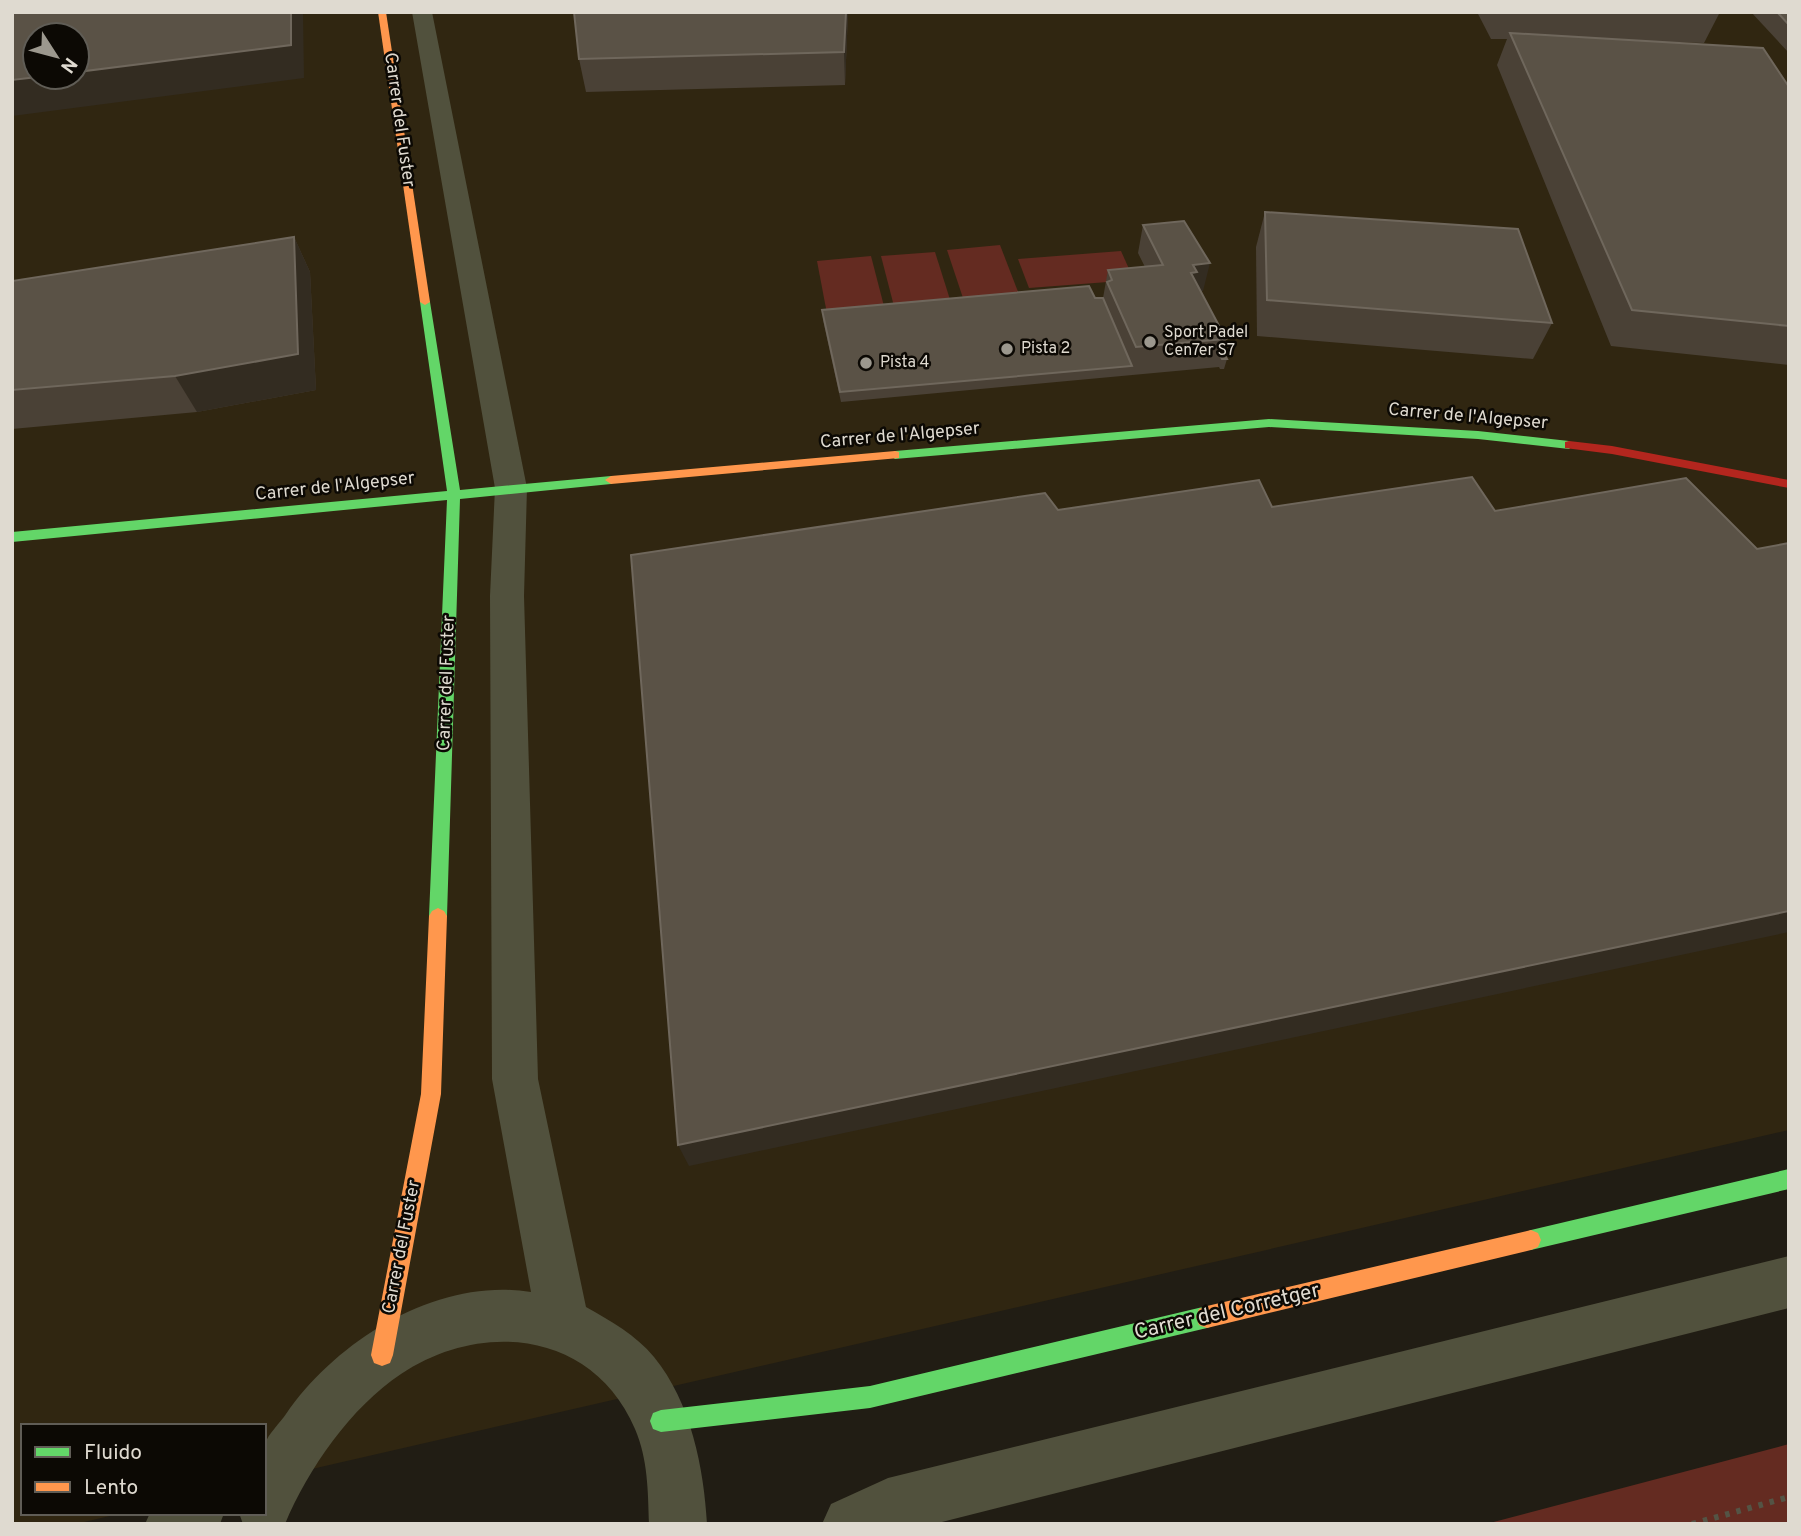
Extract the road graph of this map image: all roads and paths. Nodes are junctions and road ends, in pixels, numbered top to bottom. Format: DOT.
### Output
graph roads {
  1 [pos="383,12"];
  2 [pos="422,12"];
  3 [pos="1789,484"];
  4 [pos="511,488"];
  5 [pos="454,493"];
  6 [pos="12,537"];
  7 [pos="1789,1179"];
  8 [pos="1789,1282"];
  9 [pos="563,1323"];
  10 [pos="383,1355"];
  11 [pos="661,1421"];
  12 [pos="1789,1497"];
  13 [pos="266,1498"];
  14 [pos="192,1515"];
  15 [pos="174,1524"];
  16 [pos="678,1524"];
  17 [pos="851,1524"];
  18 [pos="1692,1524"];
  1 -- 5 [label="street, Carrer del Fuster"];
  2 -- 4 [label="street"];
  3 -- 4 [label="street, Carrer de l'Algepser"];
  4 -- 5 [label="street, Carrer de l'Algepser"];
  4 -- 9 [label="street"];
  5 -- 6 [label="street, Carrer de l'Algepser"];
  5 -- 10 [label="street, Carrer del Fuster"];
  7 -- 11 [label="street, Carrer del Corretger"];
  8 -- 17 [label="street"];
  9 -- 10 [label="street"];
  9 -- 11 [label="street"];
  10 -- 13 [label="street"];
  11 -- 16 [label="street"];
  12 -- 18 [label="path"];
  14 -- 15 [label="street"];
}
